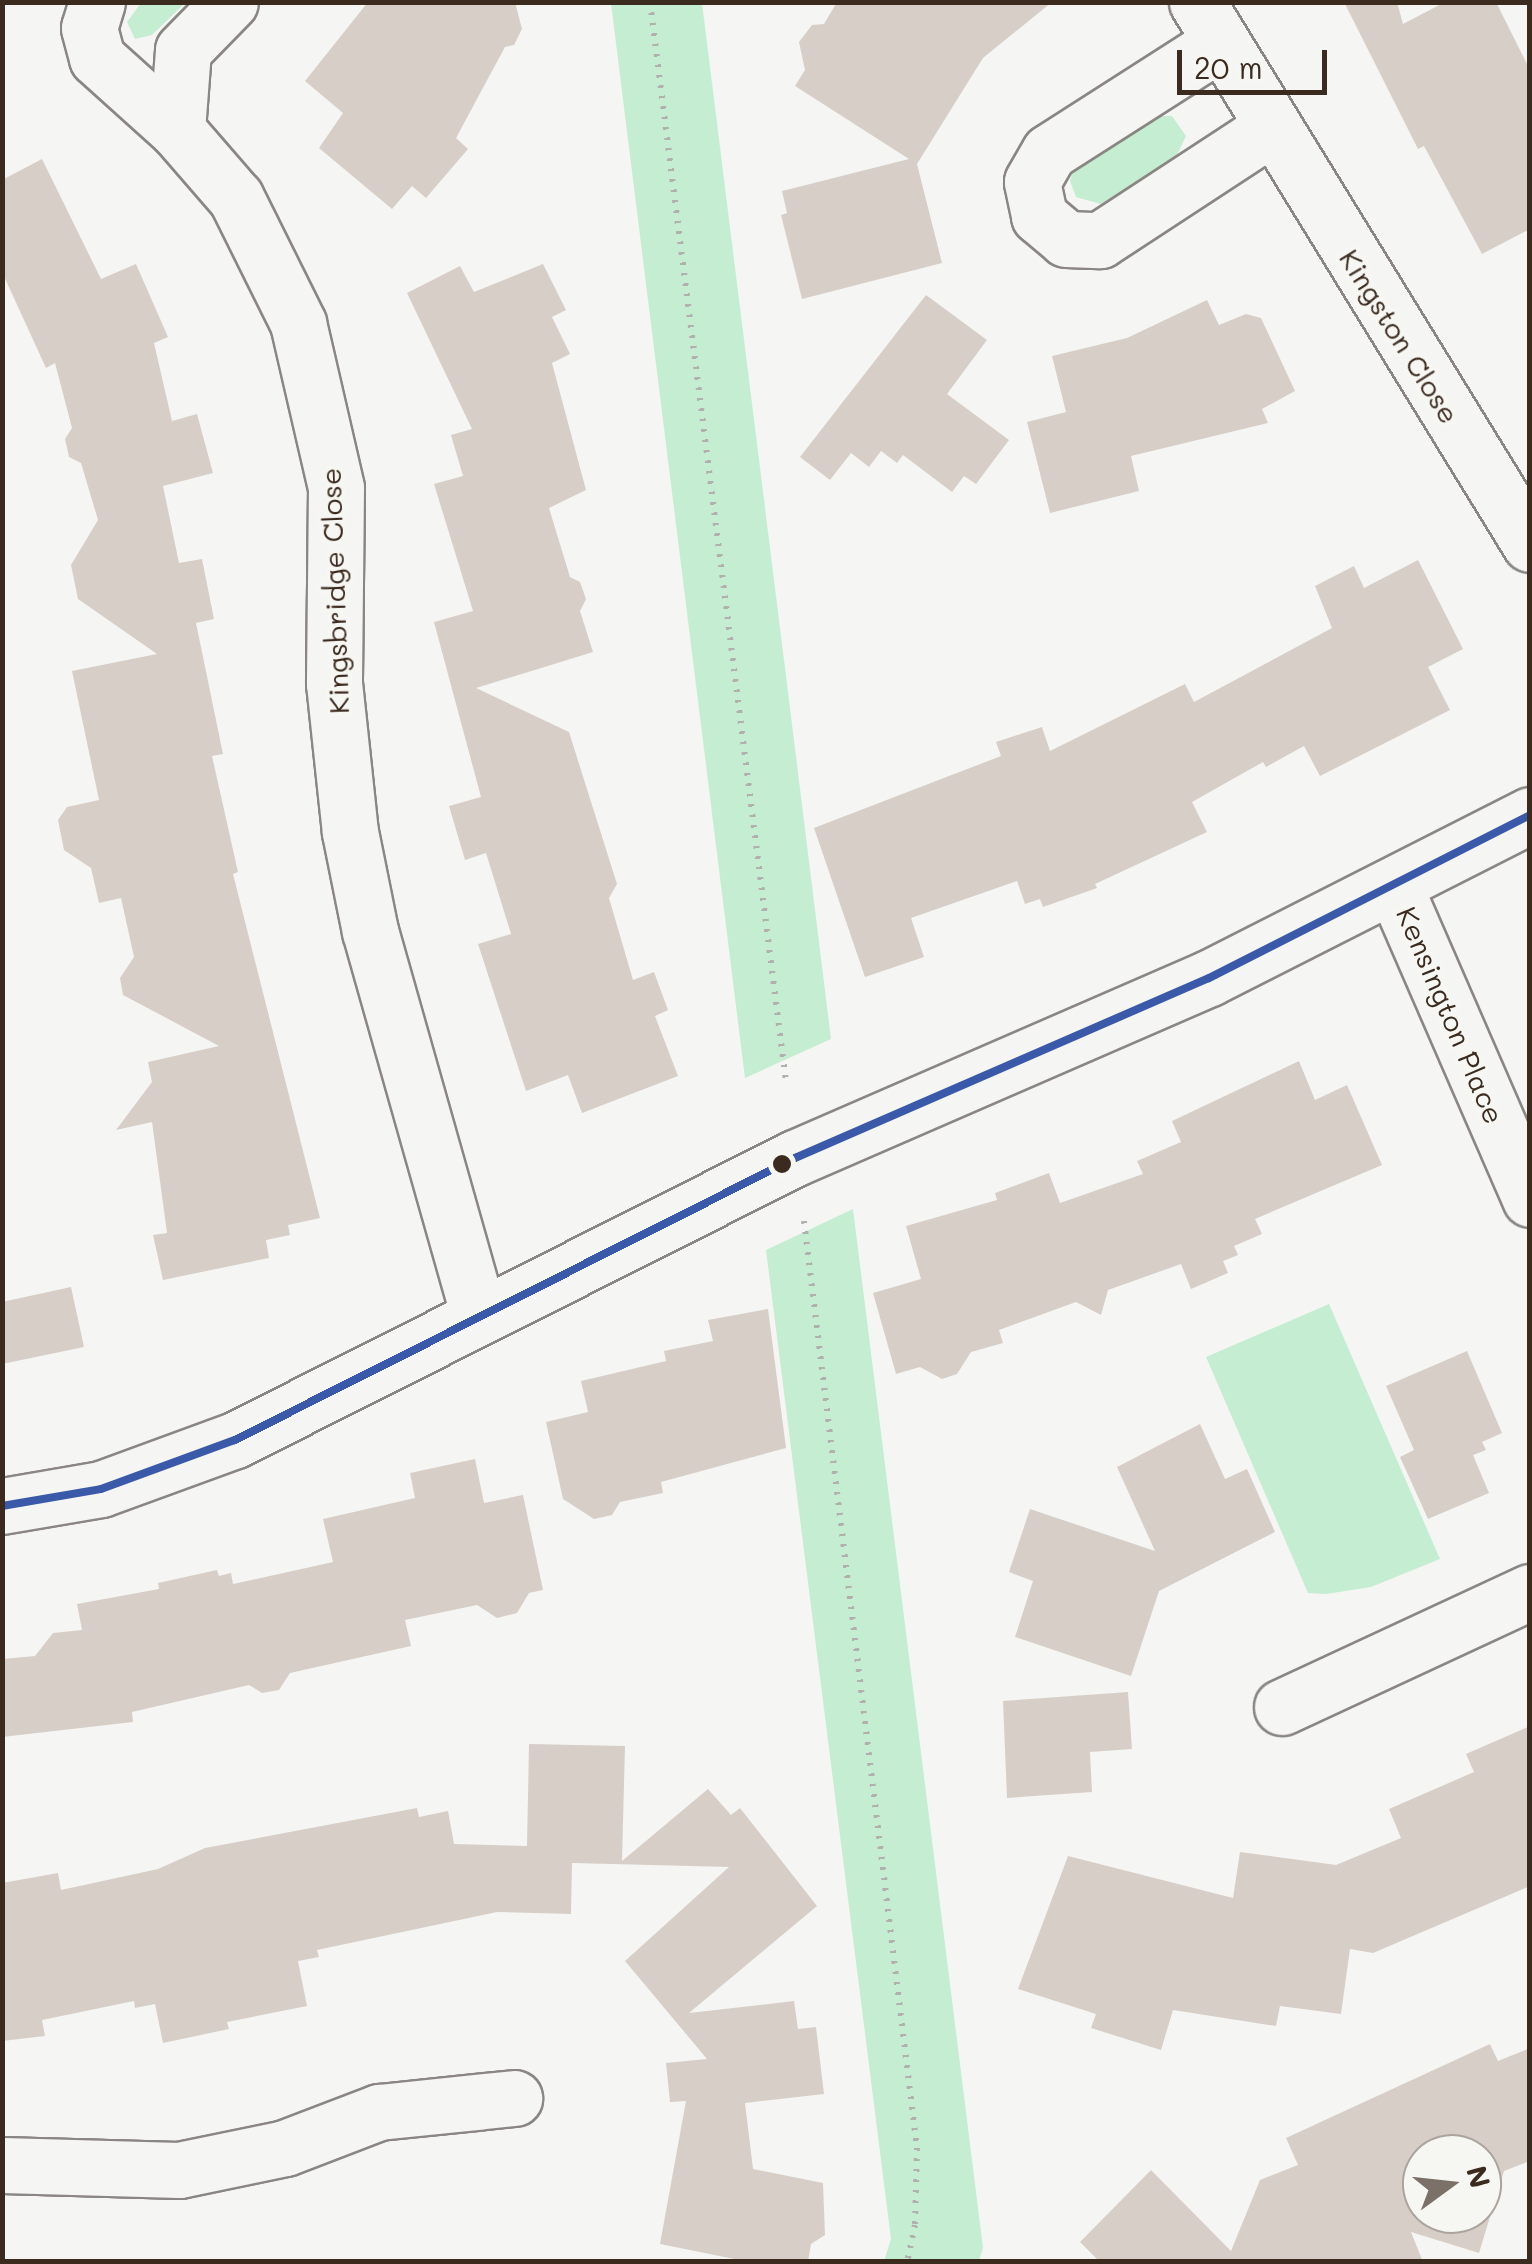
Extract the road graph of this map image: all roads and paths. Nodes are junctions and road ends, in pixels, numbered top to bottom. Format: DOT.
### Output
graph roads {
  1 [pos="98,2"];
  2 [pos="230,2"];
  3 [pos="650,2"];
  4 [pos="1209,22"];
  5 [pos="1270,128"];
  6 [pos="177,130"];
  7 [pos="1530,544"];
  8 [pos="1530,814"];
  9 [pos="1395,888"];
  10 [pos="786,1082"];
  11 [pos="1530,1198"];
  12 [pos="804,1221"];
  13 [pos="478,1316"];
  14 [pos="2,1506"];
  15 [pos="1530,1592"];
  16 [pos="1282,1707"];
  17 [pos="514,2098"];
  18 [pos="2,2166"];
  19 [pos="907,2262"];
  1 -- 6 [label="street, Kingsbridge Close"];
  2 -- 6 [label="street"];
  3 -- 10 [label="path"];
  4 -- 5 [label="street, Kingston Close"];
  4 -- 5 [label="street, Kingston Close"];
  5 -- 7 [label="street, Kingston Close"];
  6 -- 13 [label="street, Kingsbridge Close"];
  8 -- 9 [label="street"];
  9 -- 11 [label="street, Kensington Place"];
  9 -- 13 [label="street"];
  12 -- 19 [label="path"];
  13 -- 14 [label="street"];
  15 -- 16 [label="street"];
  17 -- 18 [label="street"];
}
